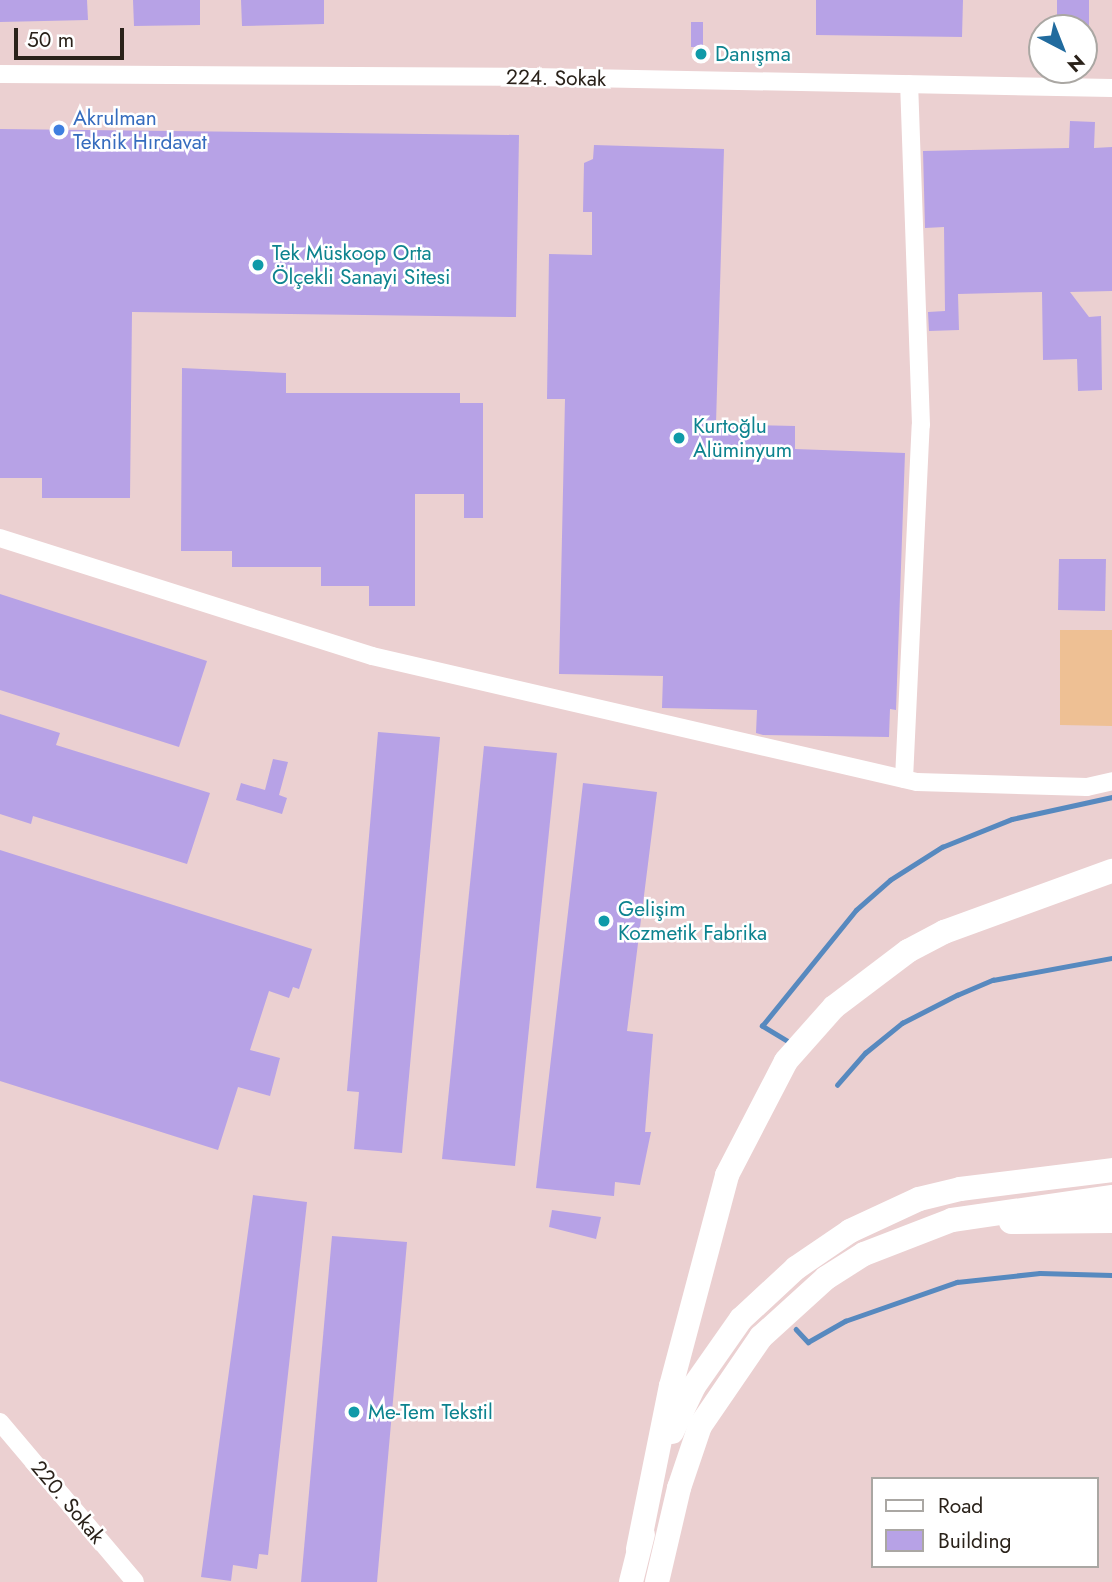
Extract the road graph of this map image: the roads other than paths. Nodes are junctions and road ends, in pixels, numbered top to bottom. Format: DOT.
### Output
graph roads {
  1 [pos="0,74"];
  2 [pos="909,85"];
  3 [pos="1112,89"];
  4 [pos="0,538"];
  5 [pos="904,779"];
  6 [pos="1112,781"];
  7 [pos="1112,871"];
  8 [pos="1112,1170"];
  9 [pos="1112,1197"];
  10 [pos="1112,1222"];
  11 [pos="864,1254"];
  12 [pos="0,1422"];
  13 [pos="638,1549"];
  14 [pos="135,1582"];
  15 [pos="631,1582"];
  16 [pos="657,1582"];
  1 -- 2 [label="street, 224. Sokak"];
  2 -- 3 [label="street, 224. Sokak"];
  2 -- 5 [label="street"];
  4 -- 5 [label="street"];
  5 -- 6 [label="street"];
  7 -- 13 [label="highway"];
  8 -- 13 [label="highway"];
  9 -- 11 [label="highway"];
  10 -- 11 [label="highway"];
  11 -- 16 [label="highway"];
  12 -- 14 [label="street, 220. Sokak"];
  13 -- 15 [label="highway"];
}
